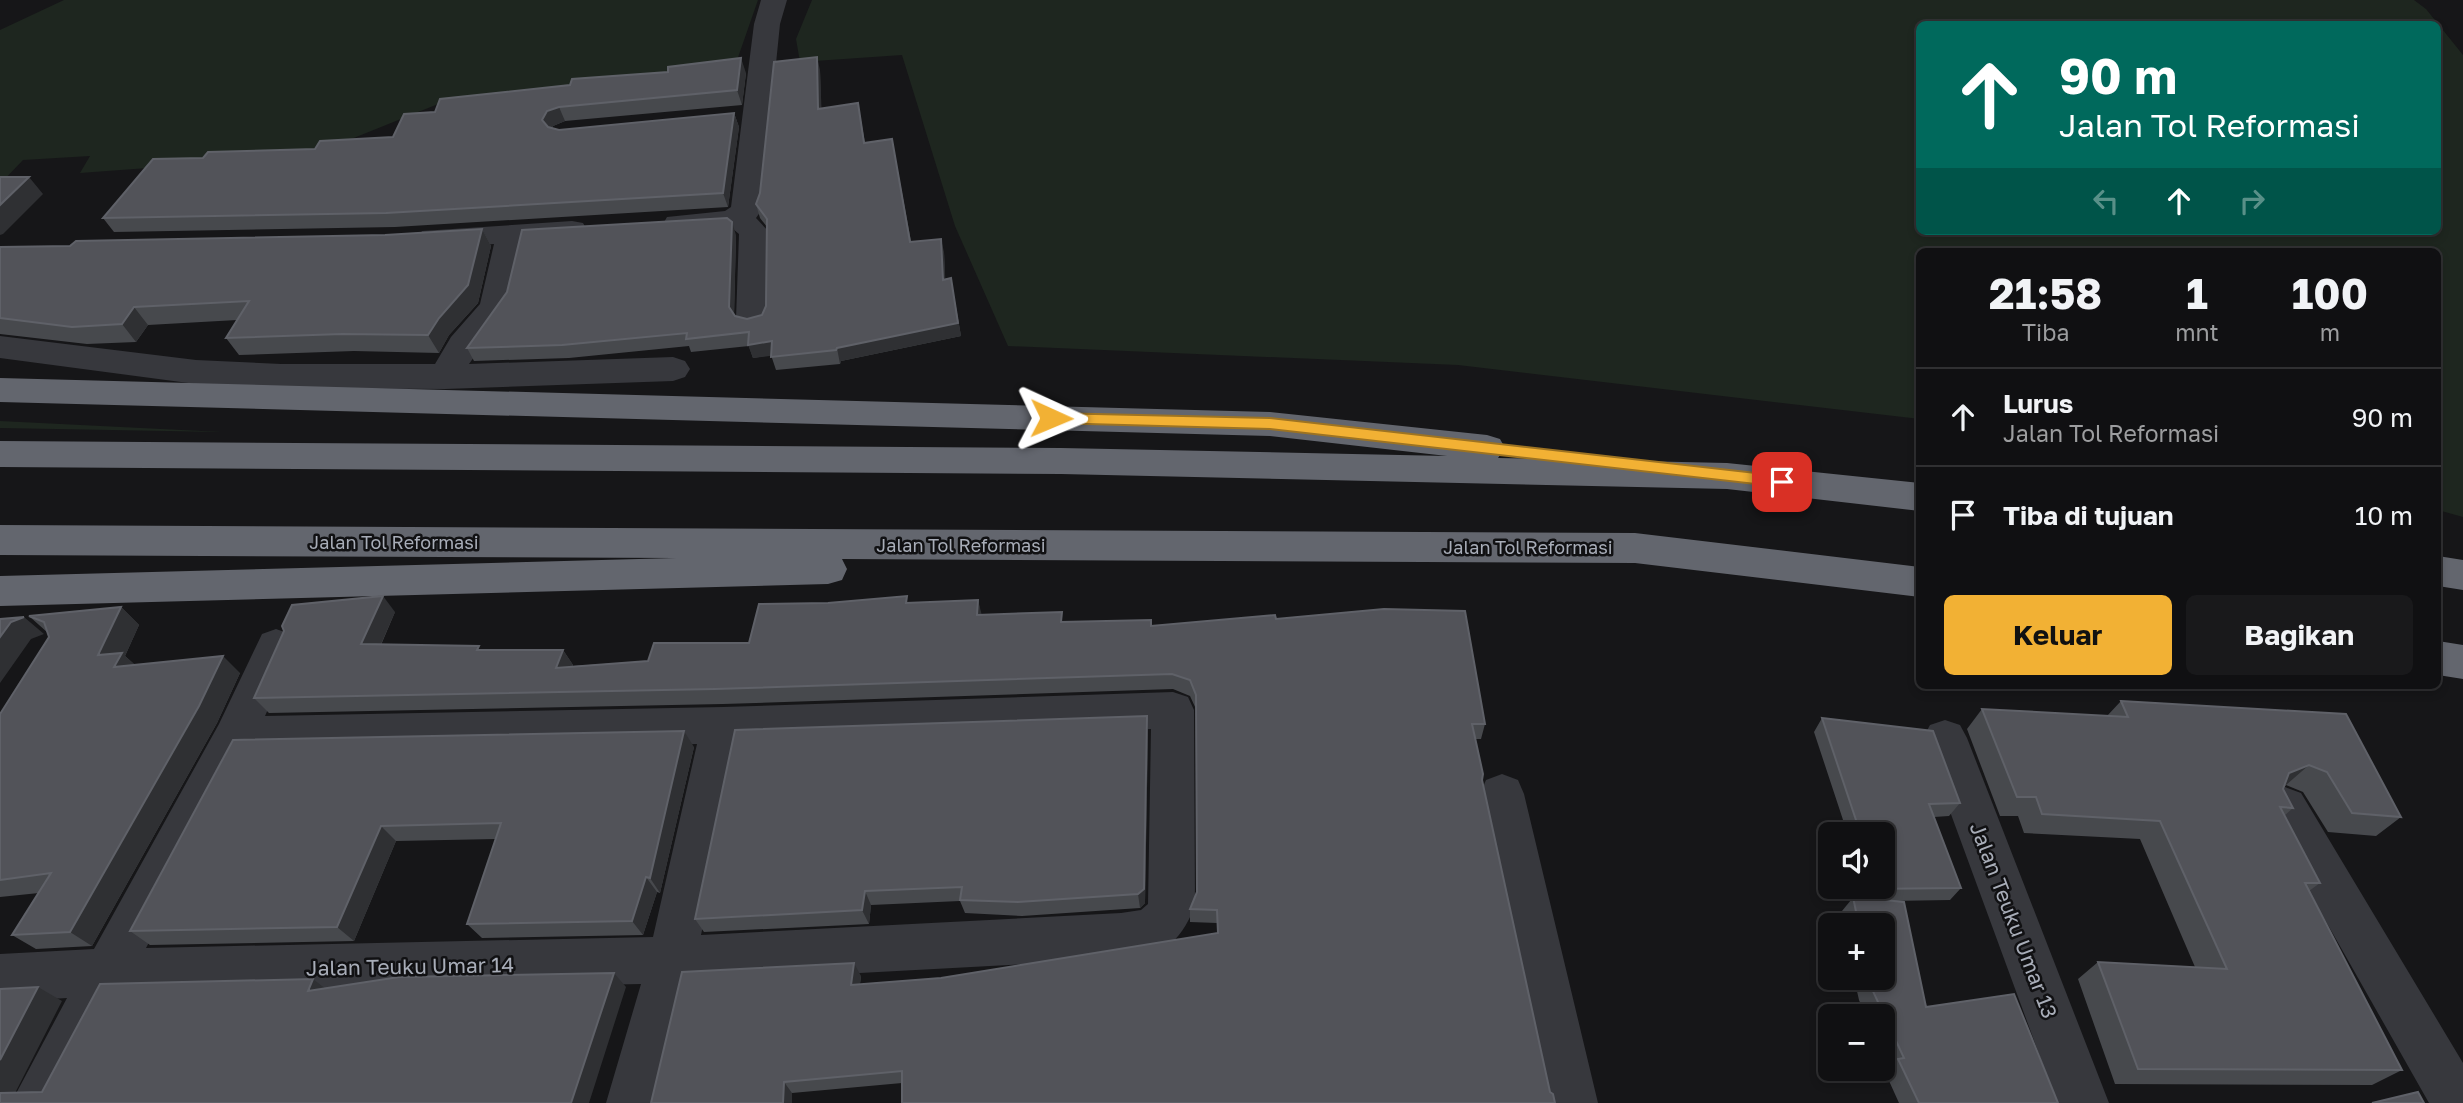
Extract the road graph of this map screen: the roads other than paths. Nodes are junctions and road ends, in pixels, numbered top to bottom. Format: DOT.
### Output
graph roads {
  1 [pos="774,0"];
  2 [pos="739,218"];
  3 [pos="649,226"];
  4 [pos="598,229"];
  5 [pos="512,234"];
  6 [pos="408,239"];
  7 [pos="752,320"];
  8 [pos="0,346"];
  9 [pos="673,369"];
  10 [pos="445,377"];
  11 [pos="0,390"];
  12 [pos="0,454"];
  13 [pos="1727,476"];
  14 [pos="1916,497"];
  15 [pos="0,540"];
  16 [pos="1635,548"];
  17 [pos="2441,571"];
  18 [pos="2463,575"];
  19 [pos="1916,582"];
  20 [pos="0,591"];
  21 [pos="276,646"];
  22 [pos="2441,658"];
  23 [pos="2463,662"];
  24 [pos="723,725"];
  25 [pos="235,735"];
  26 [pos="1945,737"];
  27 [pos="1502,794"];
  28 [pos="2286,807"];
  29 [pos="672,960"];
  30 [pos="108,972"];
  31 [pos="0,978"];
  32 [pos="37,1103"];
  33 [pos="632,1103"];
  34 [pos="1572,1103"];
  35 [pos="2083,1103"];
  36 [pos="2458,1103"];
  1 -- 2 [label="street"];
  2 -- 3 [label="street"];
  2 -- 7 [label="street"];
  4 -- 5 [label="street"];
  5 -- 6 [label="street"];
  5 -- 10 [label="street"];
  8 -- 10 [label="street"];
  9 -- 10 [label="street"];
  11 -- 13 [label="highway"];
  12 -- 13 [label="highway"];
  13 -- 14 [label="highway"];
  15 -- 16 [label="highway, Jalan Tol Reformasi"];
  16 -- 19 [label="highway, Jalan Tol Reformasi"];
  16 -- 20 [label="highway"];
  17 -- 18 [label="highway"];
  21 -- 25 [label="street"];
  22 -- 23 [label="highway"];
  24 -- 25 [label="street"];
  24 -- 29 [label="street"];
  24 -- 29 [label="street, Jalan Teuku Umar 14"];
  25 -- 30 [label="street"];
  26 -- 35 [label="street, Jalan Teuku Umar 13"];
  27 -- 34 [label="street"];
  28 -- 36 [label="street"];
  29 -- 30 [label="street, Jalan Teuku Umar 14"];
  29 -- 33 [label="street"];
  30 -- 31 [label="street, Jalan Teuku Umar 14"];
  30 -- 32 [label="street"];
}
